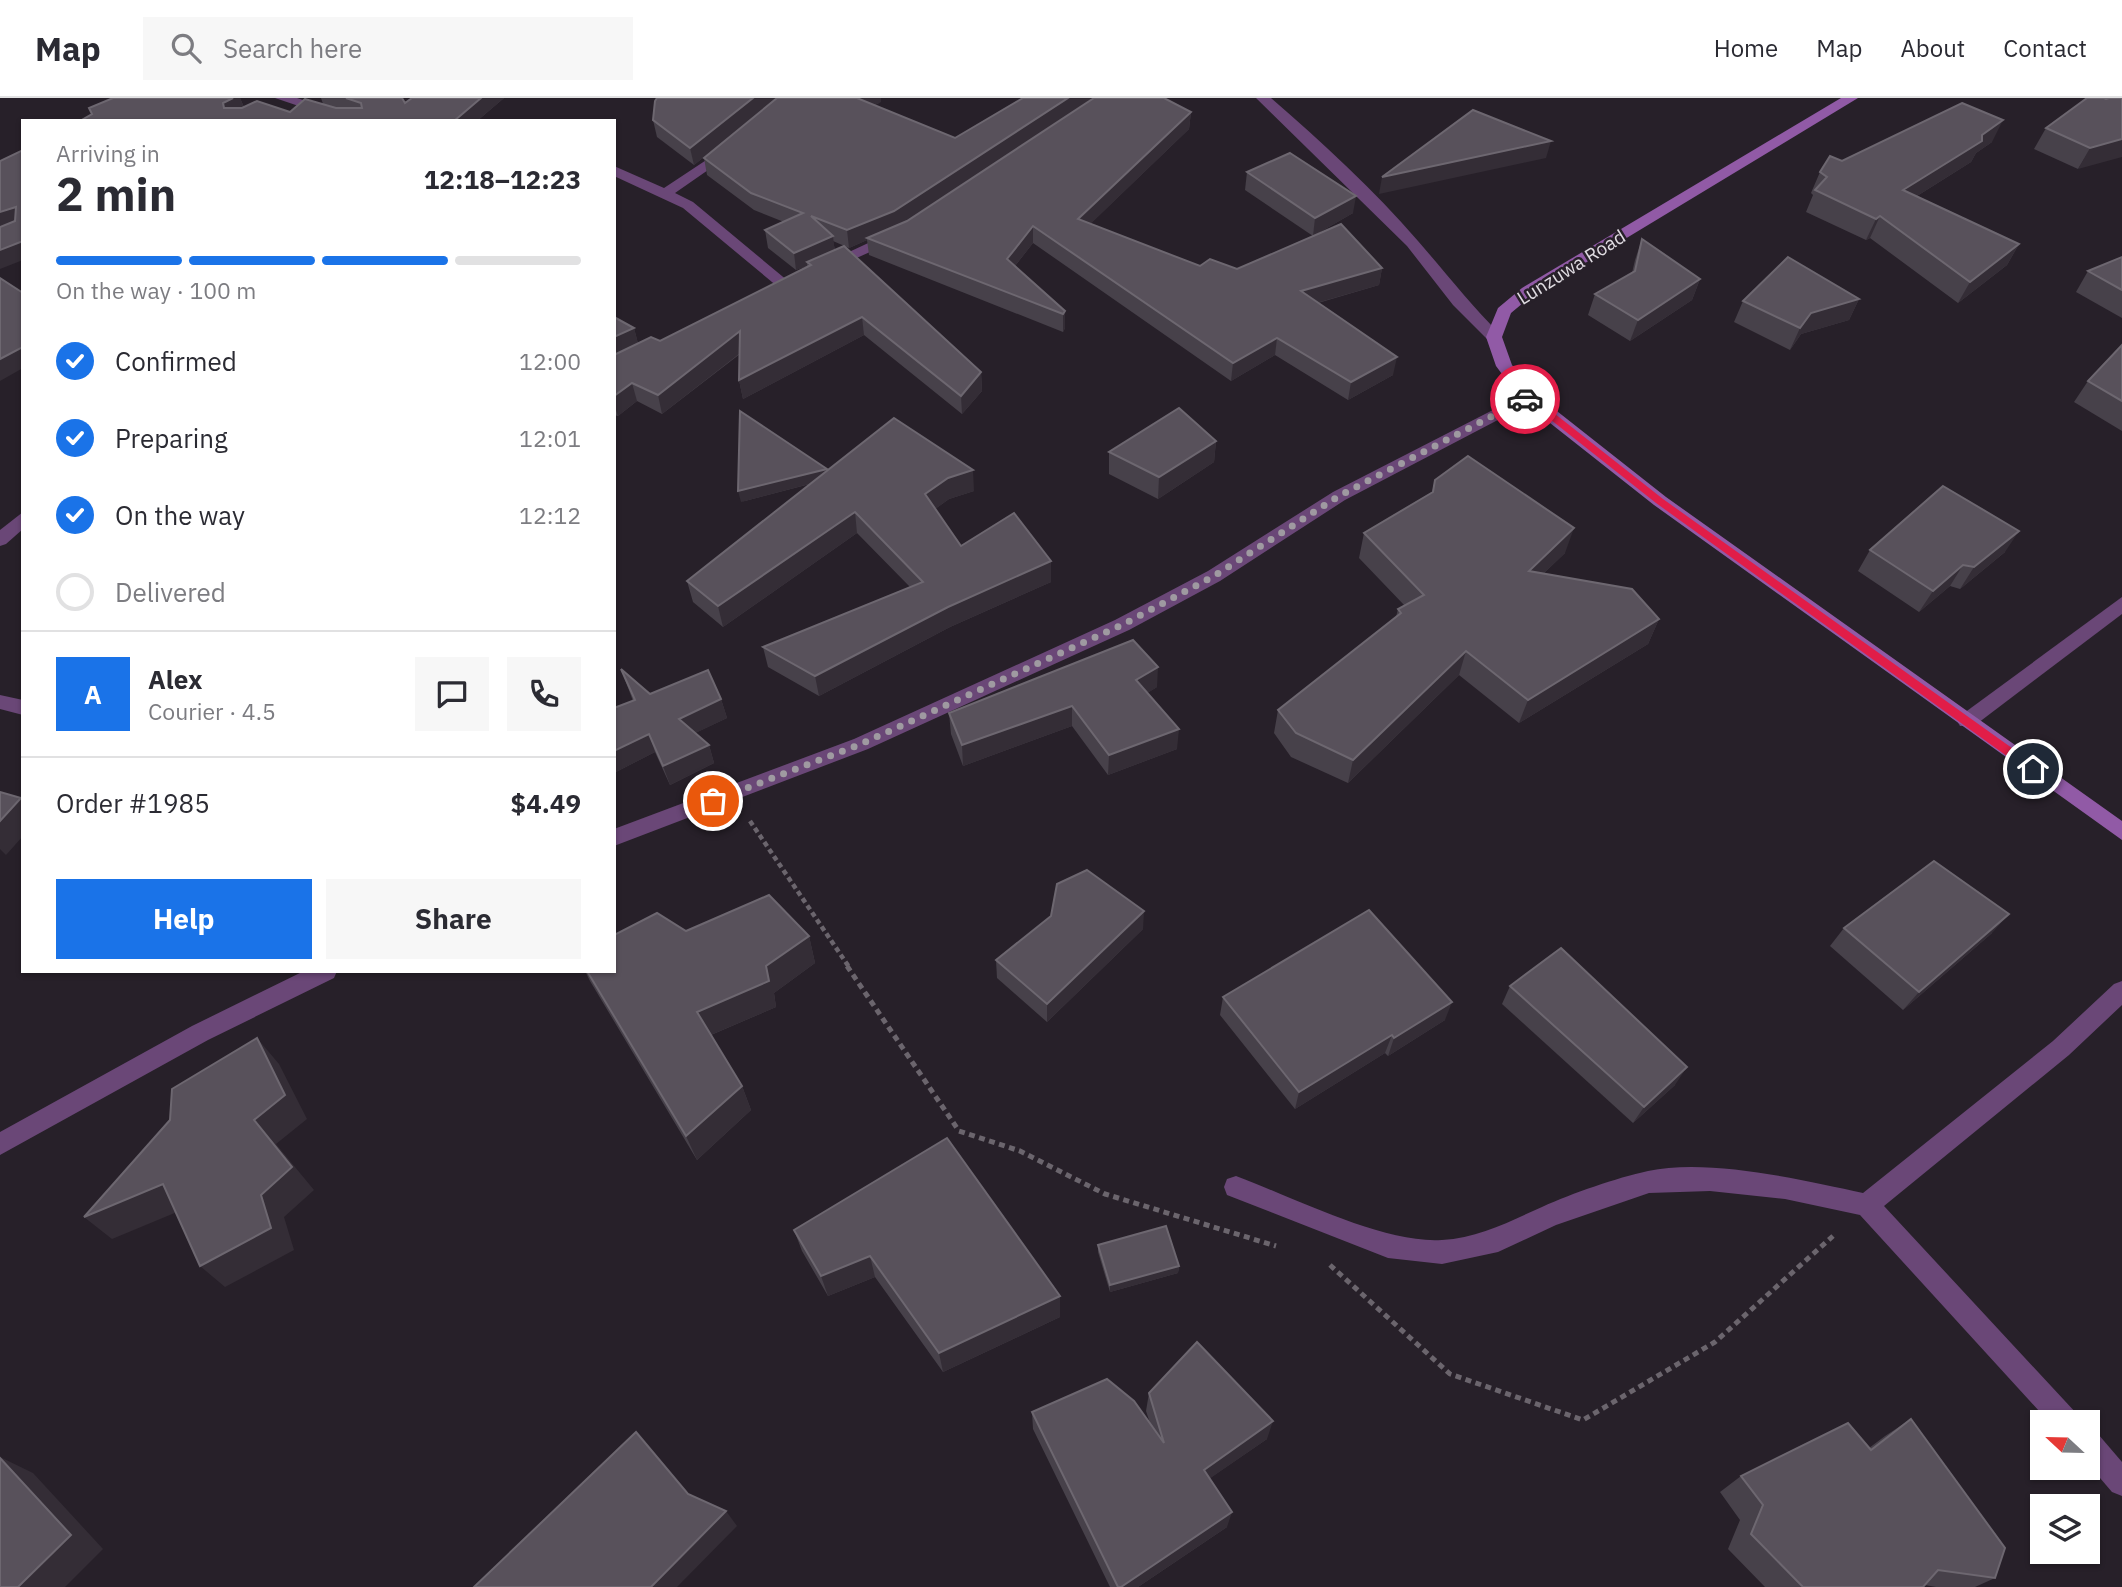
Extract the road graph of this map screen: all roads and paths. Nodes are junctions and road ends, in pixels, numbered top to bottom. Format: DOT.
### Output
graph roads {
  1 [pos="1264,98"];
  2 [pos="1850,98"];
  3 [pos="279,100"];
  4 [pos="351,119"];
  5 [pos="747,136"];
  6 [pos="616,171"];
  7 [pos="636,180"];
  8 [pos="616,187"];
  9 [pos="666,192"];
  10 [pos="913,225"];
  11 [pos="1494,337"];
  12 [pos="1528,397"];
  13 [pos="21,521"];
  14 [pos="0,540"];
  15 [pos="2122,604"];
  16 [pos="0,702"];
  17 [pos="21,707"];
  18 [pos="1966,721"];
  19 [pos="732,794"];
  20 [pos="2122,832"];
  21 [pos="616,837"];
  22 [pos="322,973"];
  23 [pos="2122,990"];
  24 [pos="0,1144"];
  25 [pos="1236,1187"];
  26 [pos="1867,1205"];
  27 [pos="1287,1249"];
  28 [pos="1326,1261"];
  29 [pos="2056,1410"];
  30 [pos="2100,1457"];
  31 [pos="2122,1482"];
  1 -- 11 [label="street"];
  2 -- 11 [label="street, Lunzuwa Road"];
  3 -- 4 [label="street"];
  5 -- 9 [label="street"];
  6 -- 7 [label="street"];
  7 -- 8 [label="street"];
  7 -- 9 [label="street"];
  9 -- 10 [label="street"];
  11 -- 12 [label="street"];
  12 -- 18 [label="street"];
  12 -- 19 [label="street"];
  13 -- 14 [label="street"];
  15 -- 18 [label="street"];
  16 -- 17 [label="street"];
  18 -- 20 [label="street"];
  19 -- 21 [label="street"];
  19 -- 27 [label="path"];
  22 -- 24 [label="street"];
  23 -- 26 [label="street"];
  25 -- 26 [label="street"];
  26 -- 28 [label="path"];
  26 -- 29 [label="street"];
  30 -- 31 [label="street"];
}
